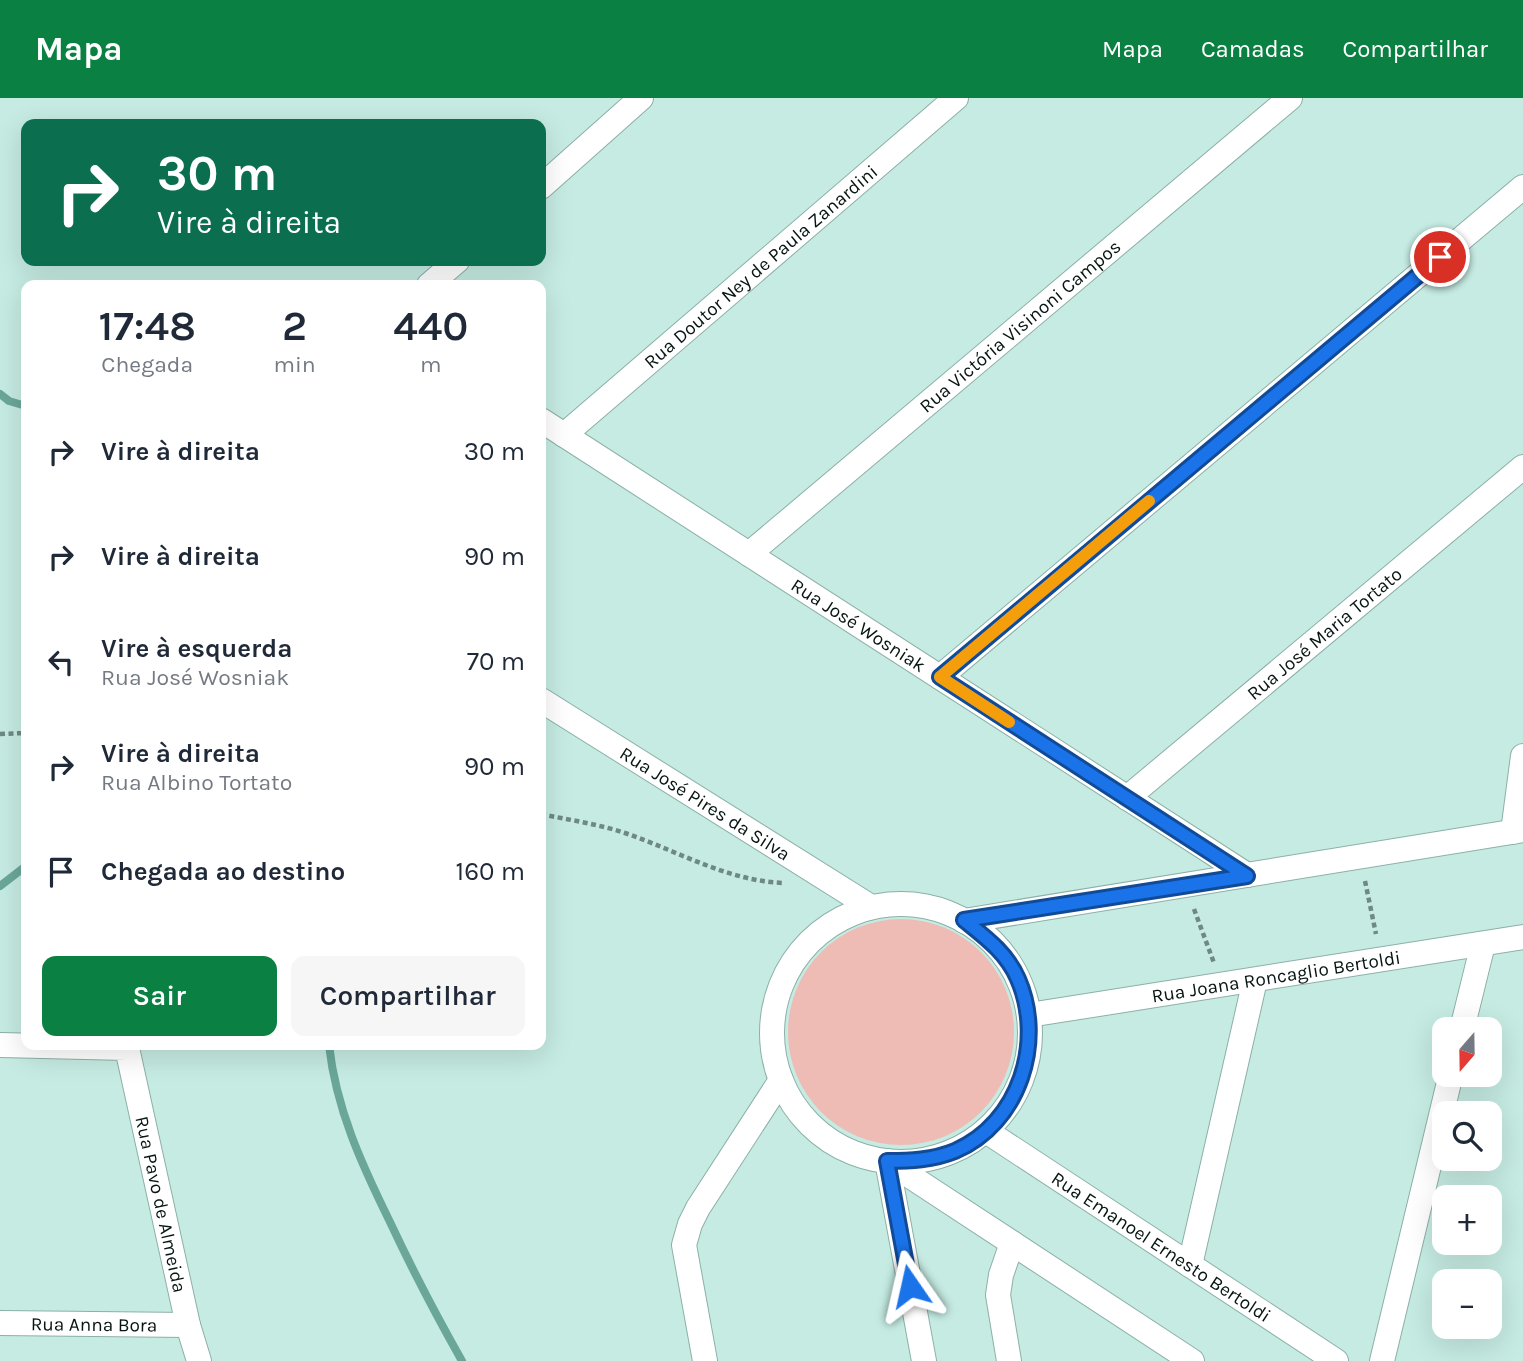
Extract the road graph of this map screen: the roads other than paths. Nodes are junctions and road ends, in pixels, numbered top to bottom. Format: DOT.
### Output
graph roads {
  1 [pos="642,98"];
  2 [pos="956,98"];
  3 [pos="1290,98"];
  4 [pos="546,183"];
  5 [pos="1523,187"];
  6 [pos="451,266"];
  7 [pos="435,280"];
  8 [pos="546,423"];
  9 [pos="564,435"];
  10 [pos="1523,467"];
  11 [pos="748,554"];
  12 [pos="940,677"];
  13 [pos="546,703"];
  14 [pos="1523,756"];
  15 [pos="1127,798"];
  16 [pos="1518,831"];
  17 [pos="1247,876"];
  18 [pos="871,907"];
  19 [pos="964,920"];
  20 [pos="1523,937"];
  21 [pos="1483,944"];
  22 [pos="1255,979"];
  23 [pos="1029,1015"];
  24 [pos="1465,1017"];
  25 [pos="0,1045"];
  26 [pos="21,1045"];
  27 [pos="127,1050"];
  28 [pos="780,1080"];
  29 [pos="1448,1087"];
  30 [pos="986,1131"];
  31 [pos="887,1161"];
  32 [pos="1012,1243"];
  33 [pos="1190,1265"];
  34 [pos="0,1323"];
  35 [pos="188,1325"];
  36 [pos="199,1361"];
  37 [pos="705,1361"];
  38 [pos="925,1361"];
  39 [pos="1009,1361"];
  40 [pos="1192,1361"];
  41 [pos="1336,1361"];
  42 [pos="1382,1361"];
  1 -- 4 [label="street"];
  2 -- 9 [label="street, Rua Doutor Ney de Paula Zanardini"];
  3 -- 11 [label="street, Rua Victória Visinoni Campos"];
  5 -- 12 [label="street"];
  6 -- 7 [label="street"];
  8 -- 9 [label="street, Rua José Wosniak"];
  9 -- 11 [label="street, Rua José Wosniak"];
  10 -- 15 [label="street, Rua José Maria Tortato"];
  11 -- 12 [label="street, Rua José Wosniak"];
  12 -- 15 [label="street, Rua José Wosniak"];
  13 -- 18 [label="street, Rua José Pires da Silva"];
  14 -- 16 [label="street"];
  15 -- 17 [label="street, Rua José Wosniak"];
  16 -- 17 [label="street"];
  17 -- 19 [label="street"];
  18 -- 19 [label="street"];
  18 -- 28 [label="street"];
  19 -- 23 [label="street"];
  20 -- 21 [label="street, Rua Joana Roncaglio Bertoldi"];
  21 -- 22 [label="street, Rua Joana Roncaglio Bertoldi"];
  21 -- 24 [label="street"];
  22 -- 23 [label="street, Rua Joana Roncaglio Bertoldi"];
  22 -- 33 [label="street"];
  23 -- 30 [label="street"];
  25 -- 26 [label="street, Rua Pavo de Almeida"];
  27 -- 35 [label="street, Rua Pavo de Almeida"];
  28 -- 31 [label="street"];
  28 -- 37 [label="street"];
  29 -- 42 [label="street"];
  30 -- 31 [label="street"];
  30 -- 33 [label="street, Rua Emanoel Ernesto Bertoldi"];
  31 -- 32 [label="street"];
  31 -- 38 [label="street"];
  32 -- 39 [label="street"];
  32 -- 40 [label="street"];
  33 -- 41 [label="street, Rua Emanoel Ernesto Bertoldi"];
  34 -- 35 [label="street, Rua Anna Bora"];
  35 -- 36 [label="street, Rua Pavo de Almeida"];
}
